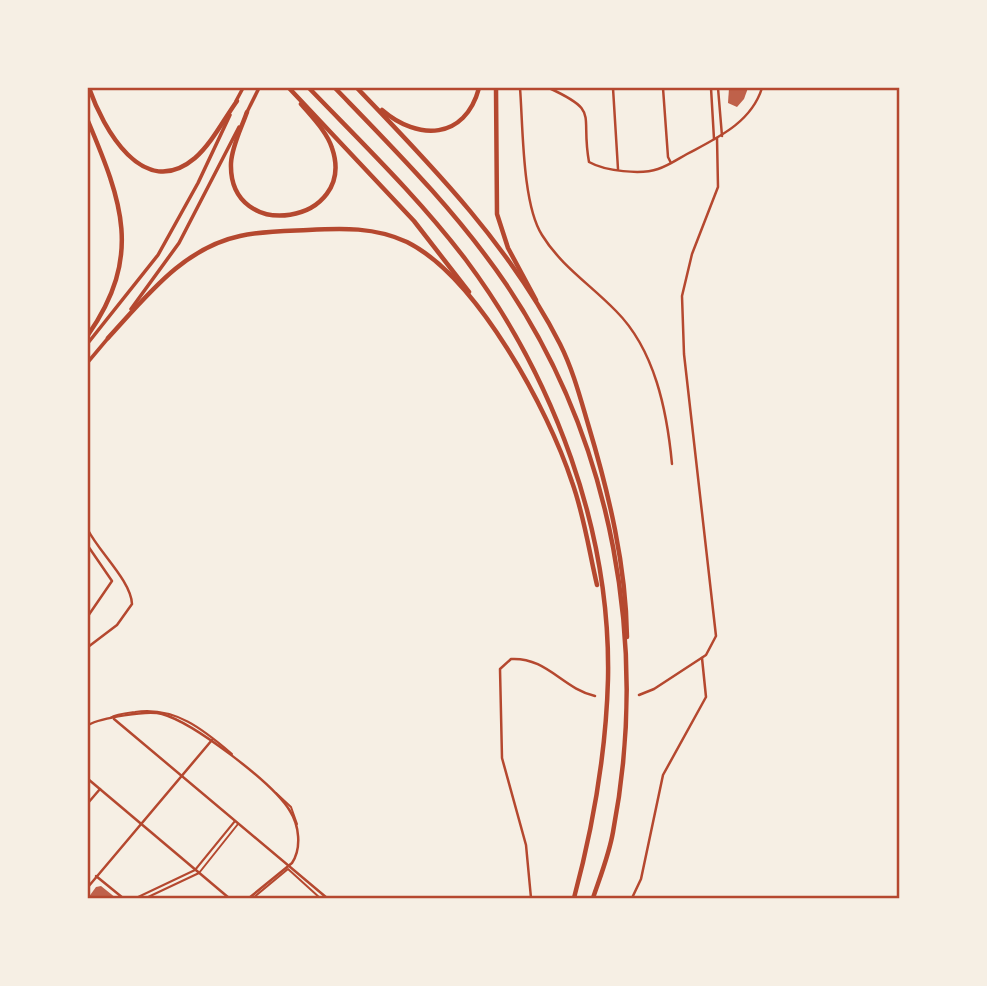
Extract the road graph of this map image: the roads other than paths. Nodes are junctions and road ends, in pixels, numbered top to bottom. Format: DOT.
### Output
graph roads {
  1 [pos="89,88"];
  2 [pos="243,88"];
  3 [pos="259,88"];
  4 [pos="288,88"];
  5 [pos="309,88"];
  6 [pos="335,88"];
  7 [pos="357,88"];
  8 [pos="479,88"];
  9 [pos="496,88"];
  10 [pos="520,88"];
  11 [pos="549,88"];
  12 [pos="613,88"];
  13 [pos="663,88"];
  14 [pos="711,88"];
  15 [pos="718,88"];
  16 [pos="762,88"];
  17 [pos="237,99"];
  18 [pos="247,112"];
  19 [pos="88,121"];
  20 [pos="718,138"];
  21 [pos="671,163"];
  22 [pos="618,169"];
  23 [pos="491,327"];
  24 [pos="88,335"];
  25 [pos="108,338"];
  26 [pos="88,342"];
  27 [pos="559,344"];
  28 [pos="88,362"];
  29 [pos="672,464"];
  30 [pos="88,530"];
  31 [pos="88,546"];
  32 [pos="88,616"];
  33 [pos="605,620"];
  34 [pos="88,647"];
  35 [pos="702,657"];
  36 [pos="628,663"];
  37 [pos="639,695"];
  38 [pos="595,696"];
  39 [pos="112,719"];
  40 [pos="88,725"];
  41 [pos="212,740"];
  42 [pos="182,776"];
  43 [pos="88,779"];
  44 [pos="100,789"];
  45 [pos="88,803"];
  46 [pos="237,823"];
  47 [pos="141,824"];
  48 [pos="296,824"];
  49 [pos="288,866"];
  50 [pos="195,870"];
  51 [pos="199,873"];
  52 [pos="96,876"];
  53 [pos="88,884"];
  54 [pos="123,898"];
  55 [pos="136,898"];
  56 [pos="146,898"];
  57 [pos="229,898"];
  58 [pos="251,898"];
  59 [pos="324,898"];
  60 [pos="531,898"];
  61 [pos="574,898"];
  62 [pos="593,898"];
  63 [pos="632,898"];
  1 -- 17 [label="highway"];
  2 -- 17 [label="highway"];
  3 -- 18 [label="highway"];
  4 -- 18 [label="highway"];
  4 -- 23 [label="highway"];
  5 -- 33 [label="highway"];
  6 -- 36 [label="highway"];
  7 -- 8 [label="highway"];
  7 -- 27 [label="highway"];
  9 -- 27 [label="highway"];
  10 -- 29 [label="street"];
  11 -- 22 [label="street"];
  12 -- 22 [label="street"];
  13 -- 21 [label="street"];
  14 -- 20 [label="street"];
  15 -- 20 [label="street"];
  16 -- 20 [label="street"];
  17 -- 26 [label="highway"];
  18 -- 25 [label="highway"];
  19 -- 24 [label="highway"];
  20 -- 21 [label="street"];
  20 -- 35 [label="street"];
  21 -- 22 [label="street"];
  23 -- 25 [label="highway"];
  23 -- 33 [label="highway"];
  25 -- 28 [label="highway"];
  27 -- 36 [label="highway"];
  30 -- 34 [label="street"];
  31 -- 32 [label="street"];
  33 -- 61 [label="highway"];
  35 -- 37 [label="street"];
  35 -- 63 [label="street"];
  36 -- 62 [label="highway"];
  38 -- 60 [label="street"];
  39 -- 40 [label="street"];
  39 -- 41 [label="street"];
  39 -- 42 [label="street"];
  39 -- 48 [label="street"];
  41 -- 42 [label="street"];
  41 -- 48 [label="street"];
  42 -- 46 [label="street"];
  42 -- 47 [label="street"];
  43 -- 44 [label="street"];
  44 -- 45 [label="street"];
  44 -- 47 [label="street"];
  46 -- 49 [label="street"];
  46 -- 50 [label="street"];
  46 -- 51 [label="street"];
  47 -- 50 [label="street"];
  47 -- 52 [label="street"];
  48 -- 49 [label="street"];
  49 -- 58 [label="street"];
  49 -- 59 [label="street"];
  50 -- 51 [label="street"];
  50 -- 55 [label="street"];
  51 -- 56 [label="street"];
  51 -- 57 [label="street"];
  52 -- 53 [label="street"];
  52 -- 54 [label="street"];
  58 -- 59 [label="street"];
}
